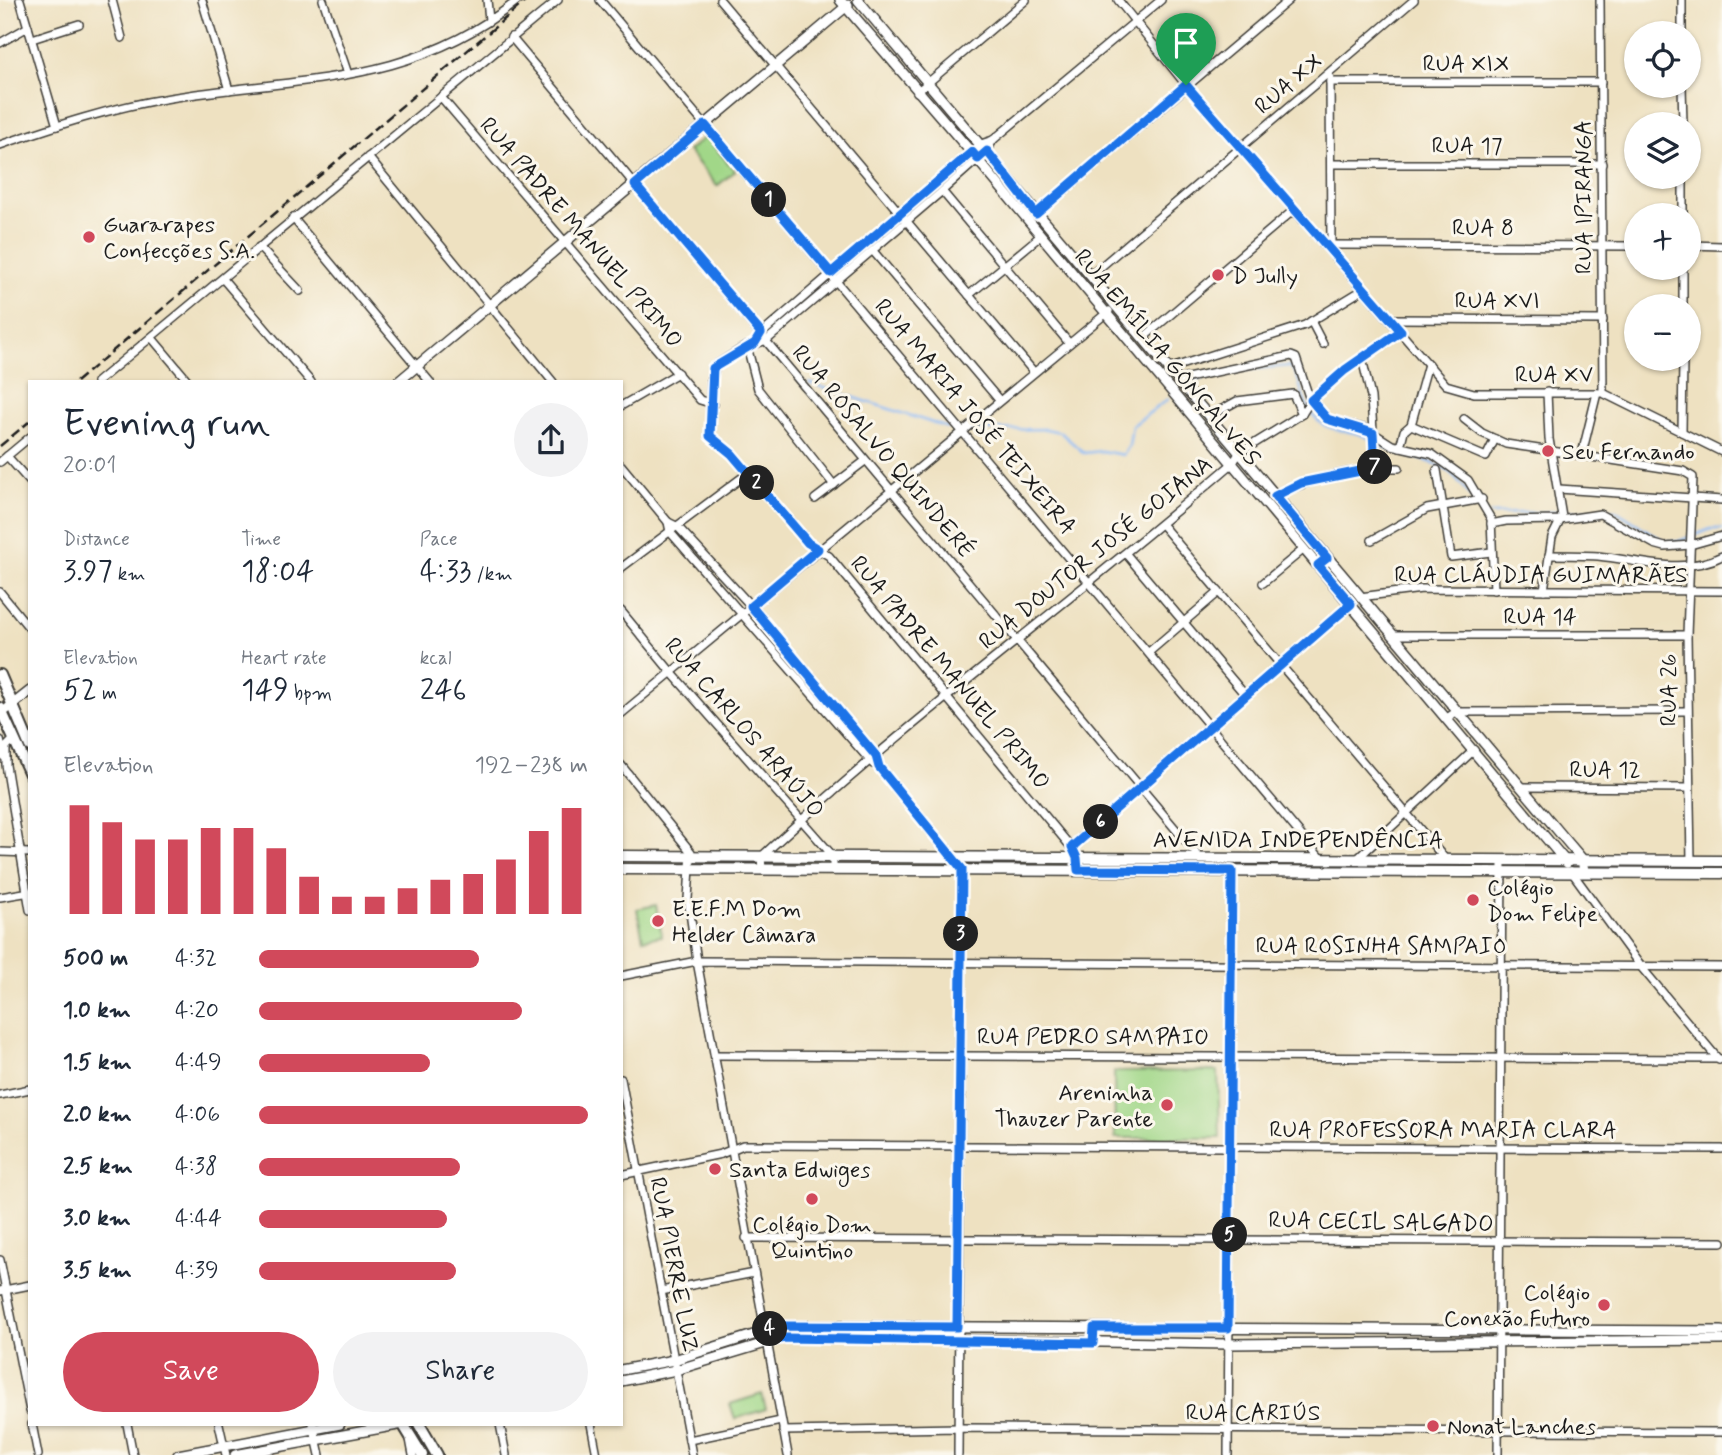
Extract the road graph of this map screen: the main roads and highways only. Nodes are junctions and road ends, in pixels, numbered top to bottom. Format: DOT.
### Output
graph roads {
  1 [pos="0,675"];
  2 [pos="1,712"];
  3 [pos="28,741"];
  4 [pos="28,770"];
  5 [pos="623,856"];
  6 [pos="1722,860"];
  7 [pos="623,869"];
  8 [pos="1722,873"];
  9 [pos="404,1426"];
  10 [pos="420,1426"];
  11 [pos="422,1455"];
  12 [pos="437,1455"];
  1 -- 3 [label="main road"];
  2 -- 4 [label="main road"];
  5 -- 6 [label="main road, AVENIDA INDEPENDÊNCIA"];
  7 -- 8 [label="main road, AVENIDA INDEPENDÊNCIA"];
  9 -- 11 [label="main road"];
  10 -- 12 [label="main road"];
}
